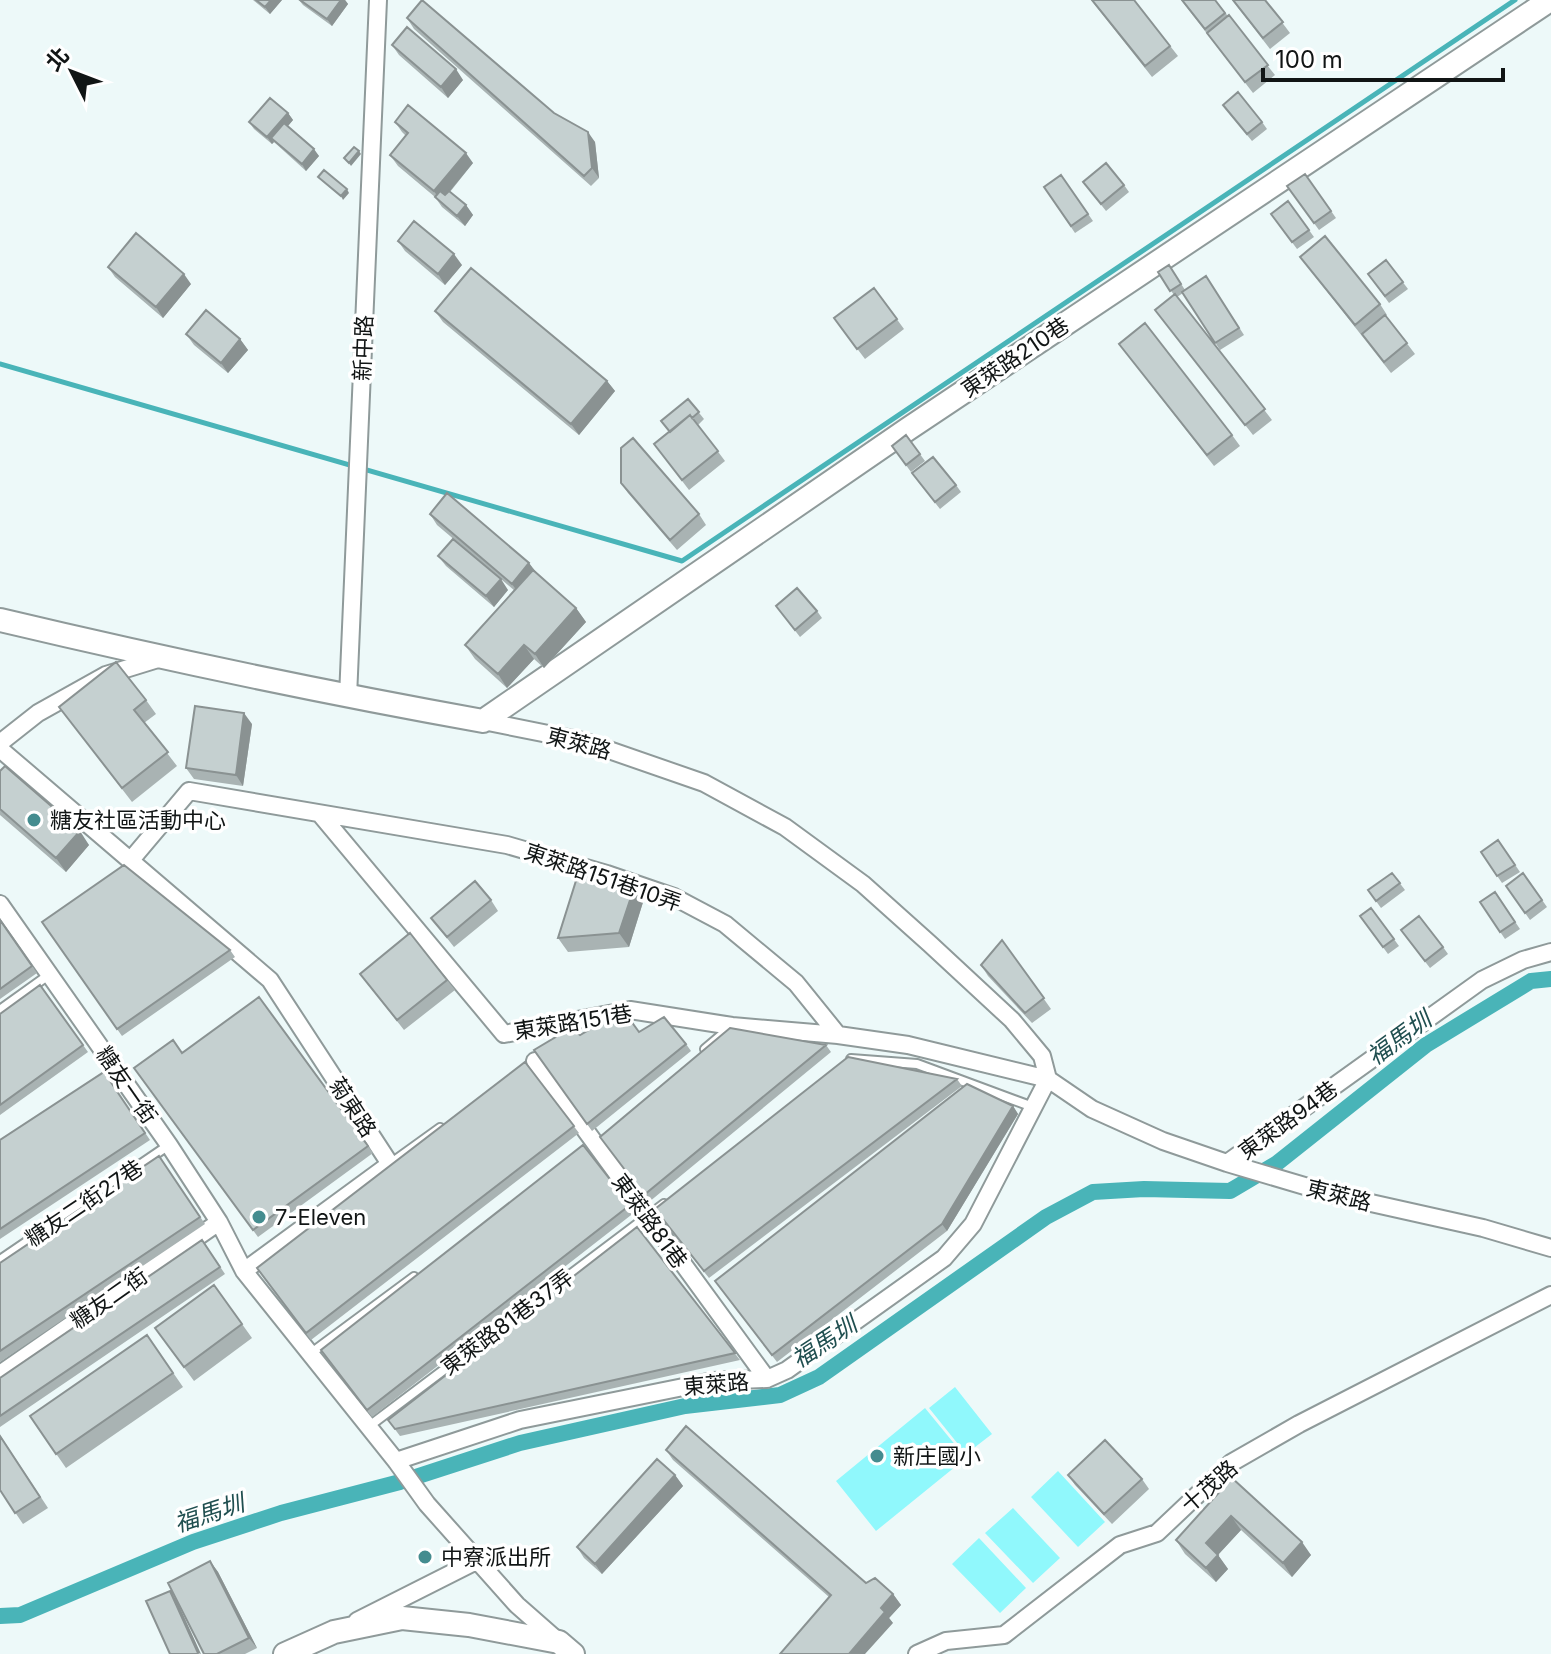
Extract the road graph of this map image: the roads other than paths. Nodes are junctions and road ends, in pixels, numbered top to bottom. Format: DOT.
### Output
graph roads {
  1 [pos="378,0"];
  2 [pos="1550,0"];
  3 [pos="0,620"];
  4 [pos="161,658"];
  5 [pos="348,697"];
  6 [pos="483,721"];
  7 [pos="0,743"];
  8 [pos="0,749"];
  9 [pos="321,815"];
  10 [pos="130,861"];
  11 [pos="0,904"];
  12 [pos="1551,952"];
  13 [pos="50,974"];
  14 [pos="0,1010"];
  15 [pos="732,1026"];
  16 [pos="838,1035"];
  17 [pos="697,1056"];
  18 [pos="529,1066"];
  19 [pos="836,1069"];
  20 [pos="1048,1079"];
  21 [pos="976,1084"];
  22 [pos="964,1093"];
  23 [pos="1034,1107"];
  24 [pos="450,1121"];
  25 [pos="169,1145"];
  26 [pos="1227,1163"];
  27 [pos="390,1164"];
  28 [pos="672,1197"];
  29 [pos="647,1217"];
  30 [pos="219,1222"];
  31 [pos="1551,1248"];
  32 [pos="0,1260"];
  33 [pos="244,1271"];
  34 [pos="420,1272"];
  35 [pos="1551,1295"];
  36 [pos="309,1355"];
  37 [pos="0,1374"];
  38 [pos="767,1379"];
  39 [pos="368,1428"];
  40 [pos="400,1468"];
  41 [pos="476,1561"];
  42 [pos="334,1632"];
  43 [pos="566,1648"];
  44 [pos="285,1654"];
  45 [pos="917,1654"];
  1 -- 5 [label="street, 新中路"];
  2 -- 6 [label="street, 東萊路210巷"];
  3 -- 4 [label="street, 東萊路"];
  4 -- 5 [label="street, 東萊路"];
  4 -- 7 [label="street"];
  5 -- 6 [label="street, 東萊路"];
  6 -- 20 [label="street, 東萊路"];
  8 -- 10 [label="street, 菊東路"];
  9 -- 10 [label="street"];
  9 -- 15 [label="street, 東萊路151巷"];
  9 -- 16 [label="street, 東萊路151巷10弄"];
  10 -- 27 [label="street, 菊東路"];
  11 -- 13 [label="street, 糖友一街"];
  12 -- 26 [label="street, 東萊路94巷"];
  13 -- 14 [label="lane"];
  13 -- 25 [label="street, 糖友一街"];
  15 -- 16 [label="street, 東萊路151巷"];
  15 -- 17 [label="lane"];
  16 -- 20 [label="street, 東萊路151巷"];
  18 -- 29 [label="street, 東萊路81巷"];
  19 -- 21 [label="lane"];
  20 -- 23 [label="street, 東萊路"];
  20 -- 26 [label="street, 東萊路"];
  21 -- 22 [label="lane"];
  21 -- 23 [label="lane"];
  23 -- 38 [label="street, 東萊路"];
  24 -- 27 [label="lane"];
  25 -- 30 [label="street, 糖友一街"];
  25 -- 32 [label="lane, 糖友二街27巷"];
  26 -- 31 [label="street, 東萊路"];
  27 -- 33 [label="street"];
  28 -- 29 [label="lane, 東萊路81巷37弄"];
  29 -- 38 [label="street, 東萊路81巷"];
  29 -- 39 [label="lane, 東萊路81巷37弄"];
  30 -- 33 [label="street, 糖友一街"];
  30 -- 37 [label="street, 糖友二街"];
  33 -- 36 [label="street"];
  34 -- 36 [label="lane"];
  35 -- 45 [label="street, 十茂路"];
  36 -- 39 [label="street"];
  38 -- 40 [label="street, 東萊路"];
  39 -- 40 [label="street"];
  40 -- 41 [label="street"];
  41 -- 42 [label="street"];
  41 -- 43 [label="street"];
  42 -- 43 [label="street"];
  42 -- 44 [label="street"];
}
